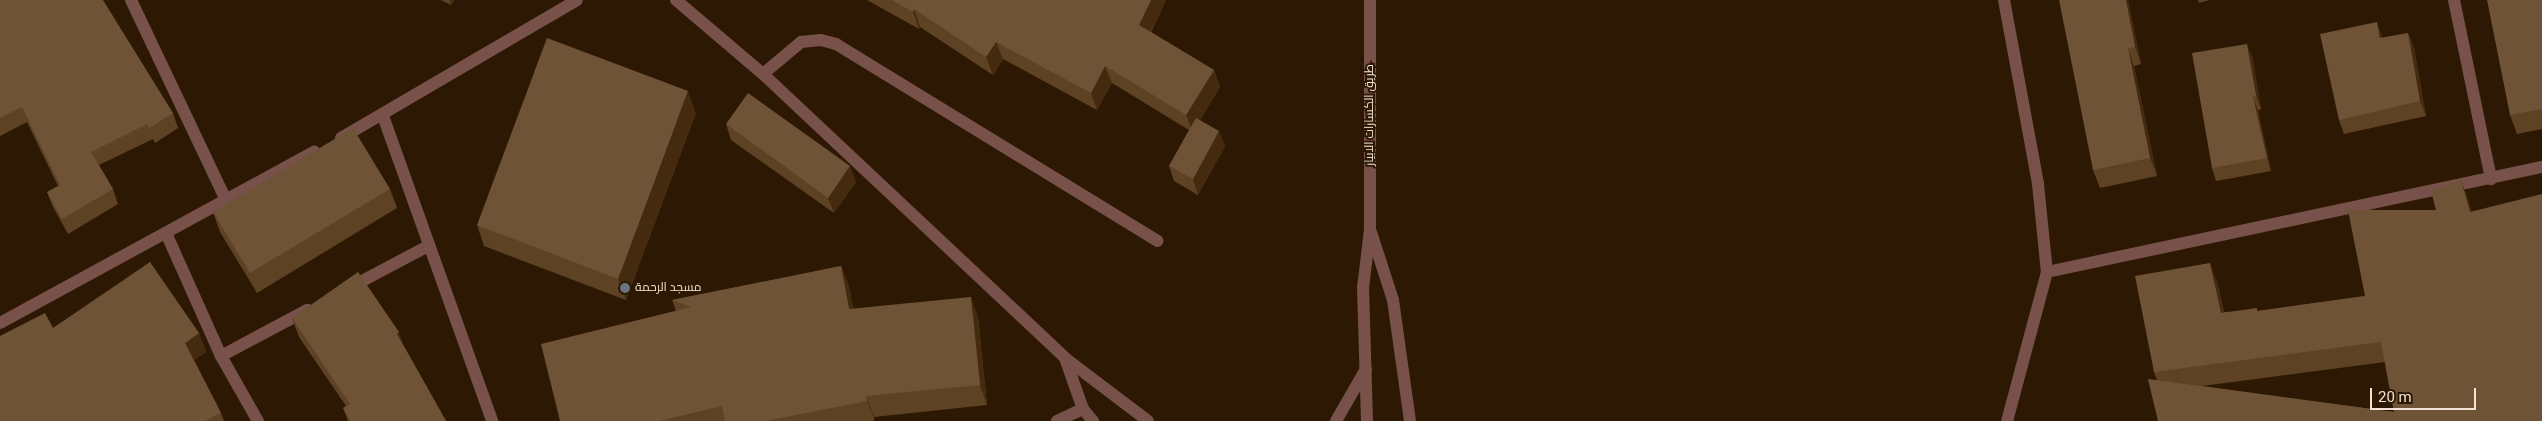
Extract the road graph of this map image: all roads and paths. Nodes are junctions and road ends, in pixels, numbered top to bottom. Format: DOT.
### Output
graph roads {
  1 [pos="131,0"];
  2 [pos="577,0"];
  3 [pos="676,0"];
  4 [pos="1370,0"];
  5 [pos="2004,0"];
  6 [pos="2454,0"];
  7 [pos="763,74"];
  8 [pos="383,116"];
  9 [pos="2542,167"];
  10 [pos="2491,179"];
  11 [pos="226,200"];
  12 [pos="1370,230"];
  13 [pos="166,233"];
  14 [pos="1157,241"];
  15 [pos="428,246"];
  16 [pos="2047,272"];
  17 [pos="333,296"];
  18 [pos="316,305"];
  19 [pos="0,323"];
  20 [pos="221,356"];
  21 [pos="1065,358"];
  22 [pos="1366,369"];
  23 [pos="1083,408"];
  24 [pos="258,421"];
  25 [pos="492,421"];
  26 [pos="1057,421"];
  27 [pos="1093,421"];
  28 [pos="1148,421"];
  29 [pos="1336,421"];
  30 [pos="1367,421"];
  31 [pos="1410,421"];
  32 [pos="2008,421"];
  1 -- 11 [label="street"];
  2 -- 8 [label="street"];
  3 -- 7 [label="street"];
  4 -- 12 [label="street, طريق الكسارات الابيار"];
  5 -- 16 [label="street"];
  6 -- 10 [label="street"];
  7 -- 14 [label="street"];
  7 -- 21 [label="street"];
  8 -- 11 [label="street"];
  8 -- 15 [label="street"];
  9 -- 10 [label="street"];
  10 -- 16 [label="street"];
  11 -- 13 [label="street"];
  12 -- 22 [label="street, طريق الكسارات الابيار"];
  12 -- 31 [label="street, طريق الكسارات الابيار"];
  13 -- 19 [label="street"];
  13 -- 20 [label="street"];
  15 -- 17 [label="street"];
  15 -- 25 [label="street"];
  16 -- 32 [label="street"];
  18 -- 20 [label="street"];
  20 -- 24 [label="street"];
  21 -- 23 [label="street"];
  21 -- 28 [label="street"];
  22 -- 29 [label="street"];
  22 -- 30 [label="street, طريق الكسارات الابيار"];
  23 -- 26 [label="street"];
  23 -- 27 [label="street"];
}
